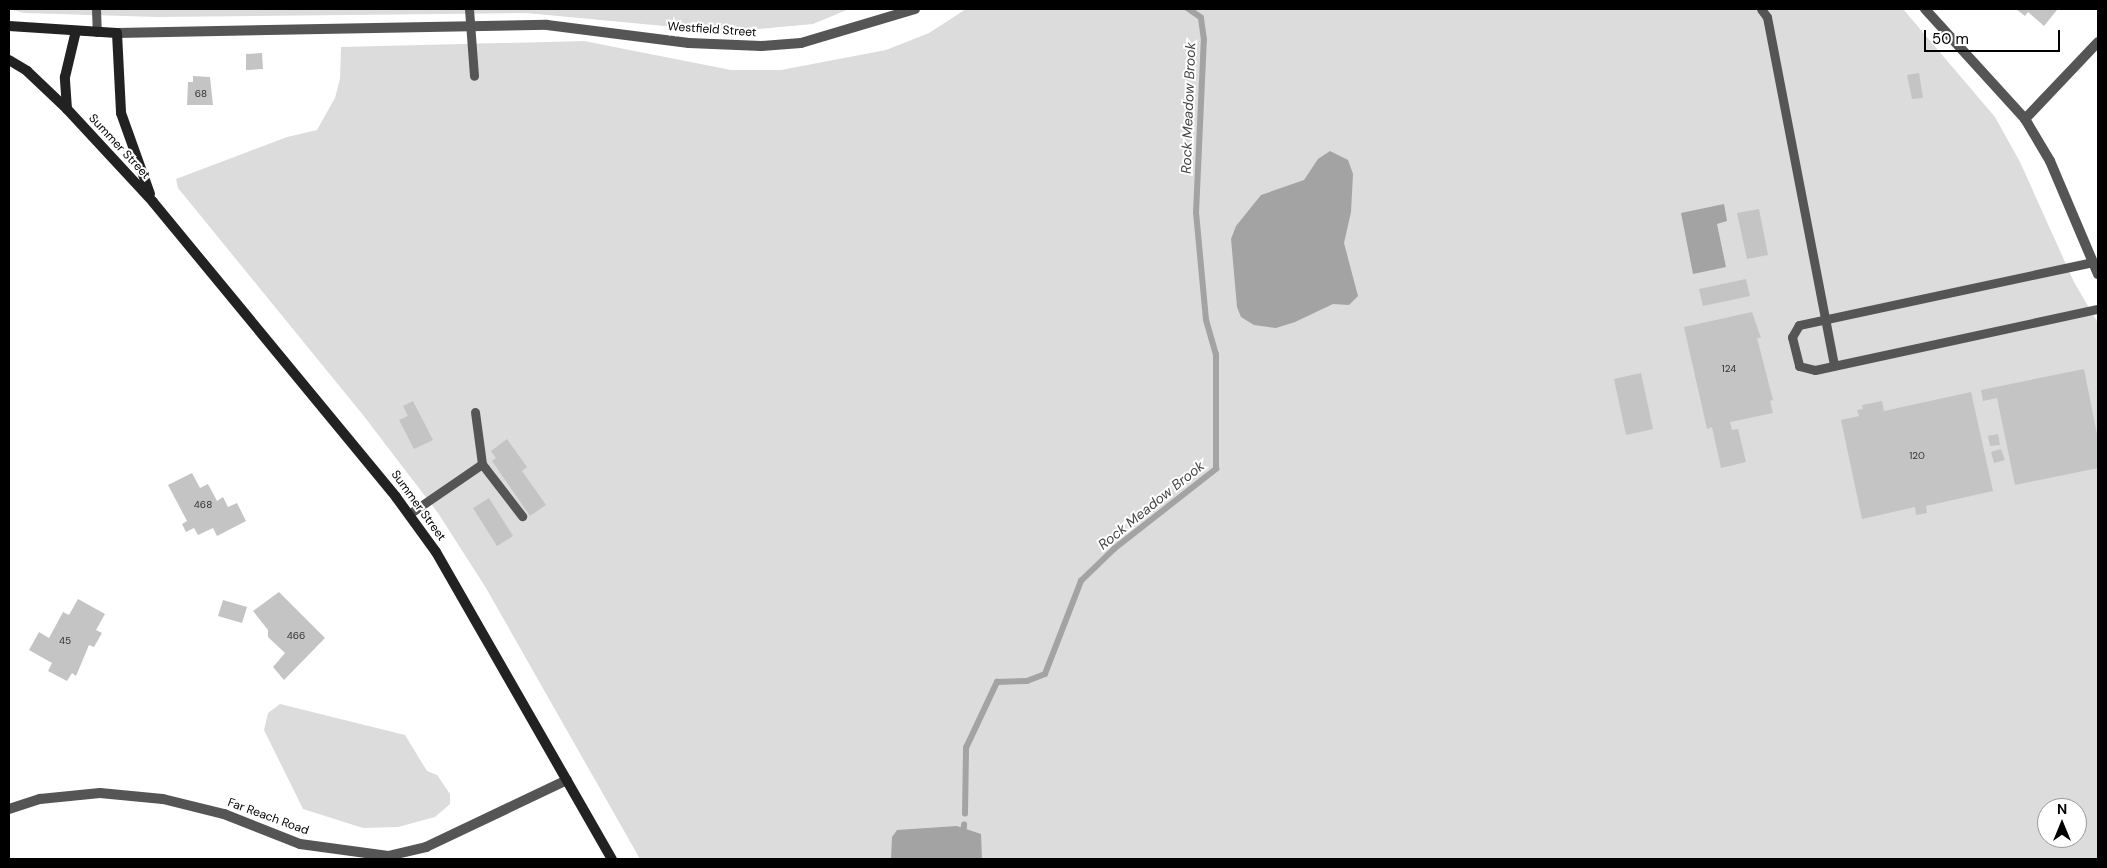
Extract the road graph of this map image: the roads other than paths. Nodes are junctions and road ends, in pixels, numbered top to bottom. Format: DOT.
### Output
graph roads {
  1 [pos="96,9"];
  2 [pos="469,9"];
  3 [pos="915,9"];
  4 [pos="1761,9"];
  5 [pos="1925,9"];
  6 [pos="470,25"];
  7 [pos="9,26"];
  8 [pos="76,31"];
  9 [pos="97,32"];
  10 [pos="117,32"];
  11 [pos="2098,42"];
  12 [pos="9,60"];
  13 [pos="474,76"];
  14 [pos="67,109"];
  15 [pos="2025,119"];
  16 [pos="154,202"];
  17 [pos="2093,262"];
  18 [pos="2098,274"];
  19 [pos="2098,309"];
  20 [pos="1824,320"];
  21 [pos="1834,366"];
  22 [pos="475,412"];
  23 [pos="482,464"];
  24 [pos="409,514"];
  25 [pos="522,516"];
  26 [pos="567,780"];
  27 [pos="9,809"];
  28 [pos="612,859"];
  1 -- 9 [label="lane"];
  2 -- 6 [label="lane"];
  3 -- 6 [label="street, Westfield Street"];
  4 -- 20 [label="lane"];
  5 -- 15 [label="street"];
  6 -- 10 [label="street, Westfield Street"];
  6 -- 13 [label="lane"];
  7 -- 8 [label="main road, Westfield Street"];
  8 -- 9 [label="main road, Westfield Street"];
  8 -- 14 [label="main road"];
  9 -- 10 [label="main road, Westfield Street"];
  10 -- 16 [label="main road, Summer Street"];
  11 -- 15 [label="street"];
  12 -- 14 [label="main road, Summer Street"];
  14 -- 16 [label="main road, Summer Street"];
  15 -- 17 [label="street"];
  16 -- 24 [label="main road, Summer Street"];
  17 -- 18 [label="street"];
  17 -- 20 [label="lane"];
  19 -- 21 [label="lane"];
  20 -- 21 [label="lane"];
  20 -- 21 [label="lane"];
  22 -- 23 [label="lane"];
  23 -- 24 [label="lane"];
  23 -- 25 [label="lane"];
  24 -- 26 [label="main road, Summer Street"];
  26 -- 27 [label="street, Far Reach Road"];
  26 -- 28 [label="main road, Summer Street"];
}
